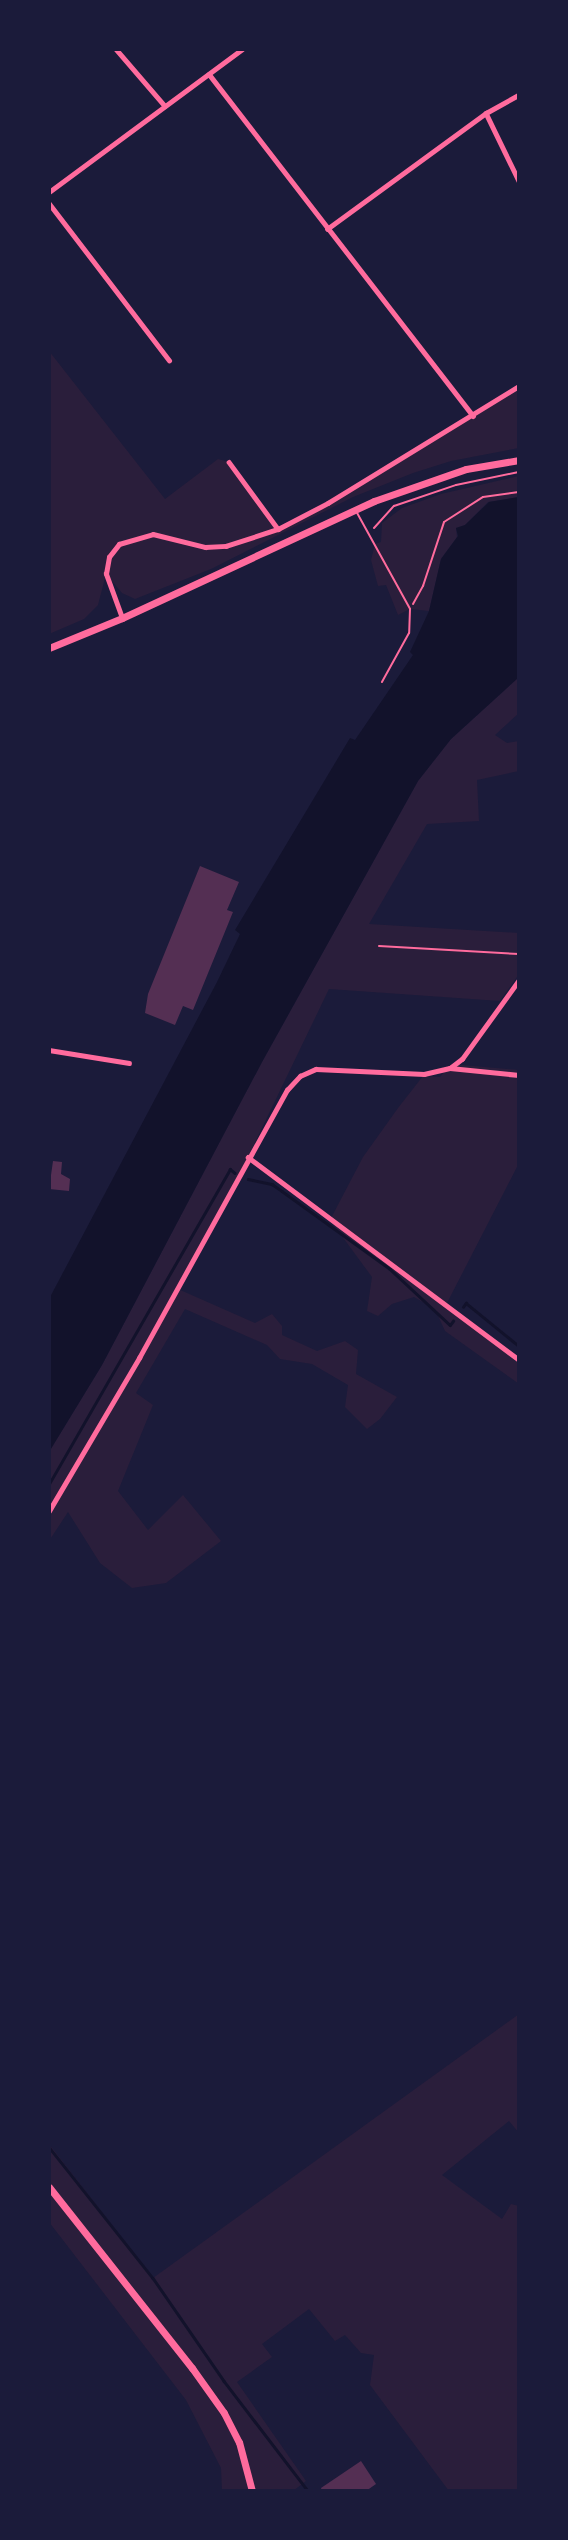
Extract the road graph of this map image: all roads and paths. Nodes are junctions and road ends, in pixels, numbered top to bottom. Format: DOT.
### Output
graph roads {
  1 [pos="116,49"];
  2 [pos="242,49"];
  3 [pos="209,74"];
  4 [pos="519,95"];
  5 [pos="165,106"];
  6 [pos="486,113"];
  7 [pos="519,181"];
  8 [pos="49,192"];
  9 [pos="49,203"];
  10 [pos="327,229"];
  11 [pos="169,360"];
  12 [pos="519,386"];
  13 [pos="473,416"];
  14 [pos="519,460"];
  15 [pos="229,462"];
  16 [pos="519,472"];
  17 [pos="519,492"];
  18 [pos="356,510"];
  19 [pos="278,529"];
  20 [pos="368,533"];
  21 [pos="410,609"];
  22 [pos="122,618"];
  23 [pos="49,648"];
  24 [pos="382,682"];
  25 [pos="379,946"];
  26 [pos="519,954"];
  27 [pos="519,980"];
  28 [pos="49,1050"];
  29 [pos="129,1063"];
  30 [pos="450,1068"];
  31 [pos="519,1074"];
  32 [pos="248,1157"];
  33 [pos="519,1360"];
  34 [pos="49,1511"];
  35 [pos="49,2187"];
  36 [pos="252,2491"];
  1 -- 5 [label="street"];
  2 -- 3 [label="street"];
  3 -- 5 [label="street"];
  3 -- 10 [label="street"];
  4 -- 6 [label="street"];
  5 -- 8 [label="street"];
  6 -- 7 [label="street"];
  6 -- 10 [label="street"];
  9 -- 11 [label="street"];
  10 -- 13 [label="street"];
  12 -- 13 [label="street"];
  13 -- 19 [label="street"];
  14 -- 18 [label="main road"];
  15 -- 19 [label="street"];
  16 -- 20 [label="path"];
  17 -- 21 [label="path"];
  18 -- 20 [label="lane"];
  18 -- 22 [label="main road"];
  19 -- 22 [label="street"];
  20 -- 21 [label="lane"];
  21 -- 24 [label="lane"];
  22 -- 23 [label="main road"];
  25 -- 26 [label="path"];
  27 -- 30 [label="street"];
  28 -- 29 [label="street"];
  30 -- 31 [label="street"];
  30 -- 32 [label="street"];
  32 -- 33 [label="street"];
  32 -- 34 [label="street"];
  35 -- 36 [label="main road"];
}
